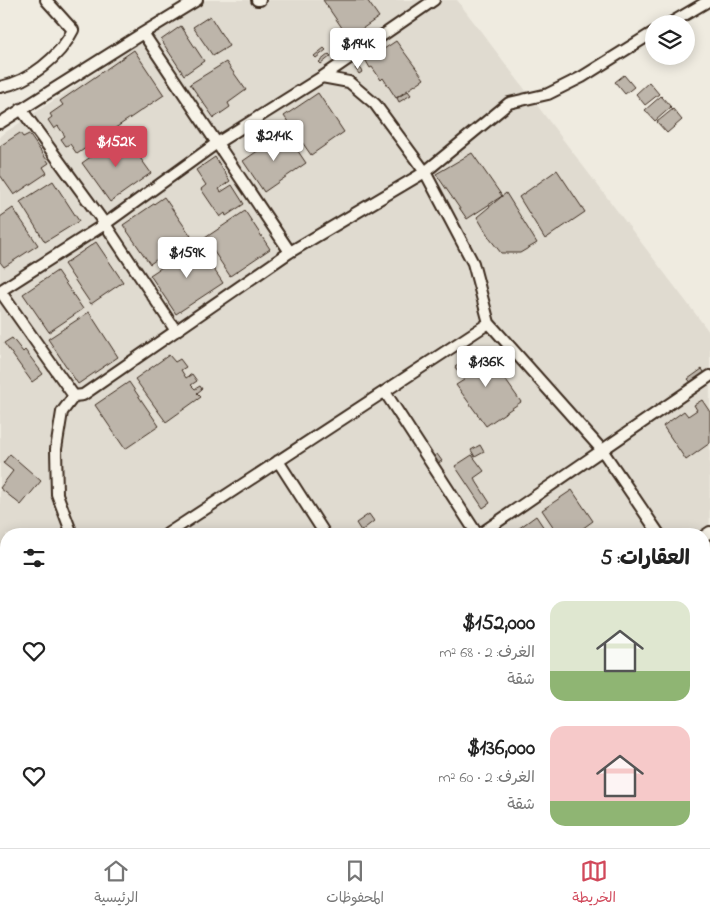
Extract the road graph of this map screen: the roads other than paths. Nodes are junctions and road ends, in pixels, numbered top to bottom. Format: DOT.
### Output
graph roads {
  1 [pos="46,0"];
  2 [pos="197,0"];
  3 [pos="434,0"];
  4 [pos="710,0"];
  5 [pos="684,15"];
  6 [pos="143,33"];
  7 [pos="645,38"];
  8 [pos="322,77"];
  9 [pos="0,87"];
  10 [pos="21,109"];
  11 [pos="0,123"];
  12 [pos="217,143"];
  13 [pos="424,172"];
  14 [pos="105,224"];
  15 [pos="290,252"];
  16 [pos="0,291"];
  17 [pos="489,323"];
  18 [pos="176,331"];
  19 [pos="710,377"];
  20 [pos="385,392"];
  21 [pos="74,396"];
  22 [pos="602,450"];
  23 [pos="278,462"];
  24 [pos="70,528"];
  25 [pos="176,528"];
  26 [pos="321,528"];
  27 [pos="475,528"];
  28 [pos="488,528"];
  29 [pos="655,528"];
  1 -- 9 [label="street"];
  2 -- 6 [label="street"];
  3 -- 8 [label="street"];
  4 -- 5 [label="street"];
  6 -- 10 [label="street"];
  6 -- 12 [label="street"];
  7 -- 13 [label="street"];
  8 -- 12 [label="street"];
  8 -- 13 [label="street"];
  10 -- 11 [label="street"];
  10 -- 14 [label="street"];
  12 -- 14 [label="street"];
  12 -- 15 [label="street"];
  13 -- 15 [label="street"];
  13 -- 17 [label="street"];
  14 -- 16 [label="street"];
  14 -- 18 [label="street"];
  15 -- 18 [label="street"];
  16 -- 21 [label="street"];
  17 -- 20 [label="street"];
  17 -- 22 [label="street"];
  18 -- 21 [label="street"];
  19 -- 22 [label="street"];
  20 -- 23 [label="street"];
  20 -- 27 [label="street"];
  21 -- 24 [label="street"];
  22 -- 28 [label="street"];
  22 -- 29 [label="street"];
  23 -- 25 [label="street"];
  23 -- 26 [label="street"];
}
